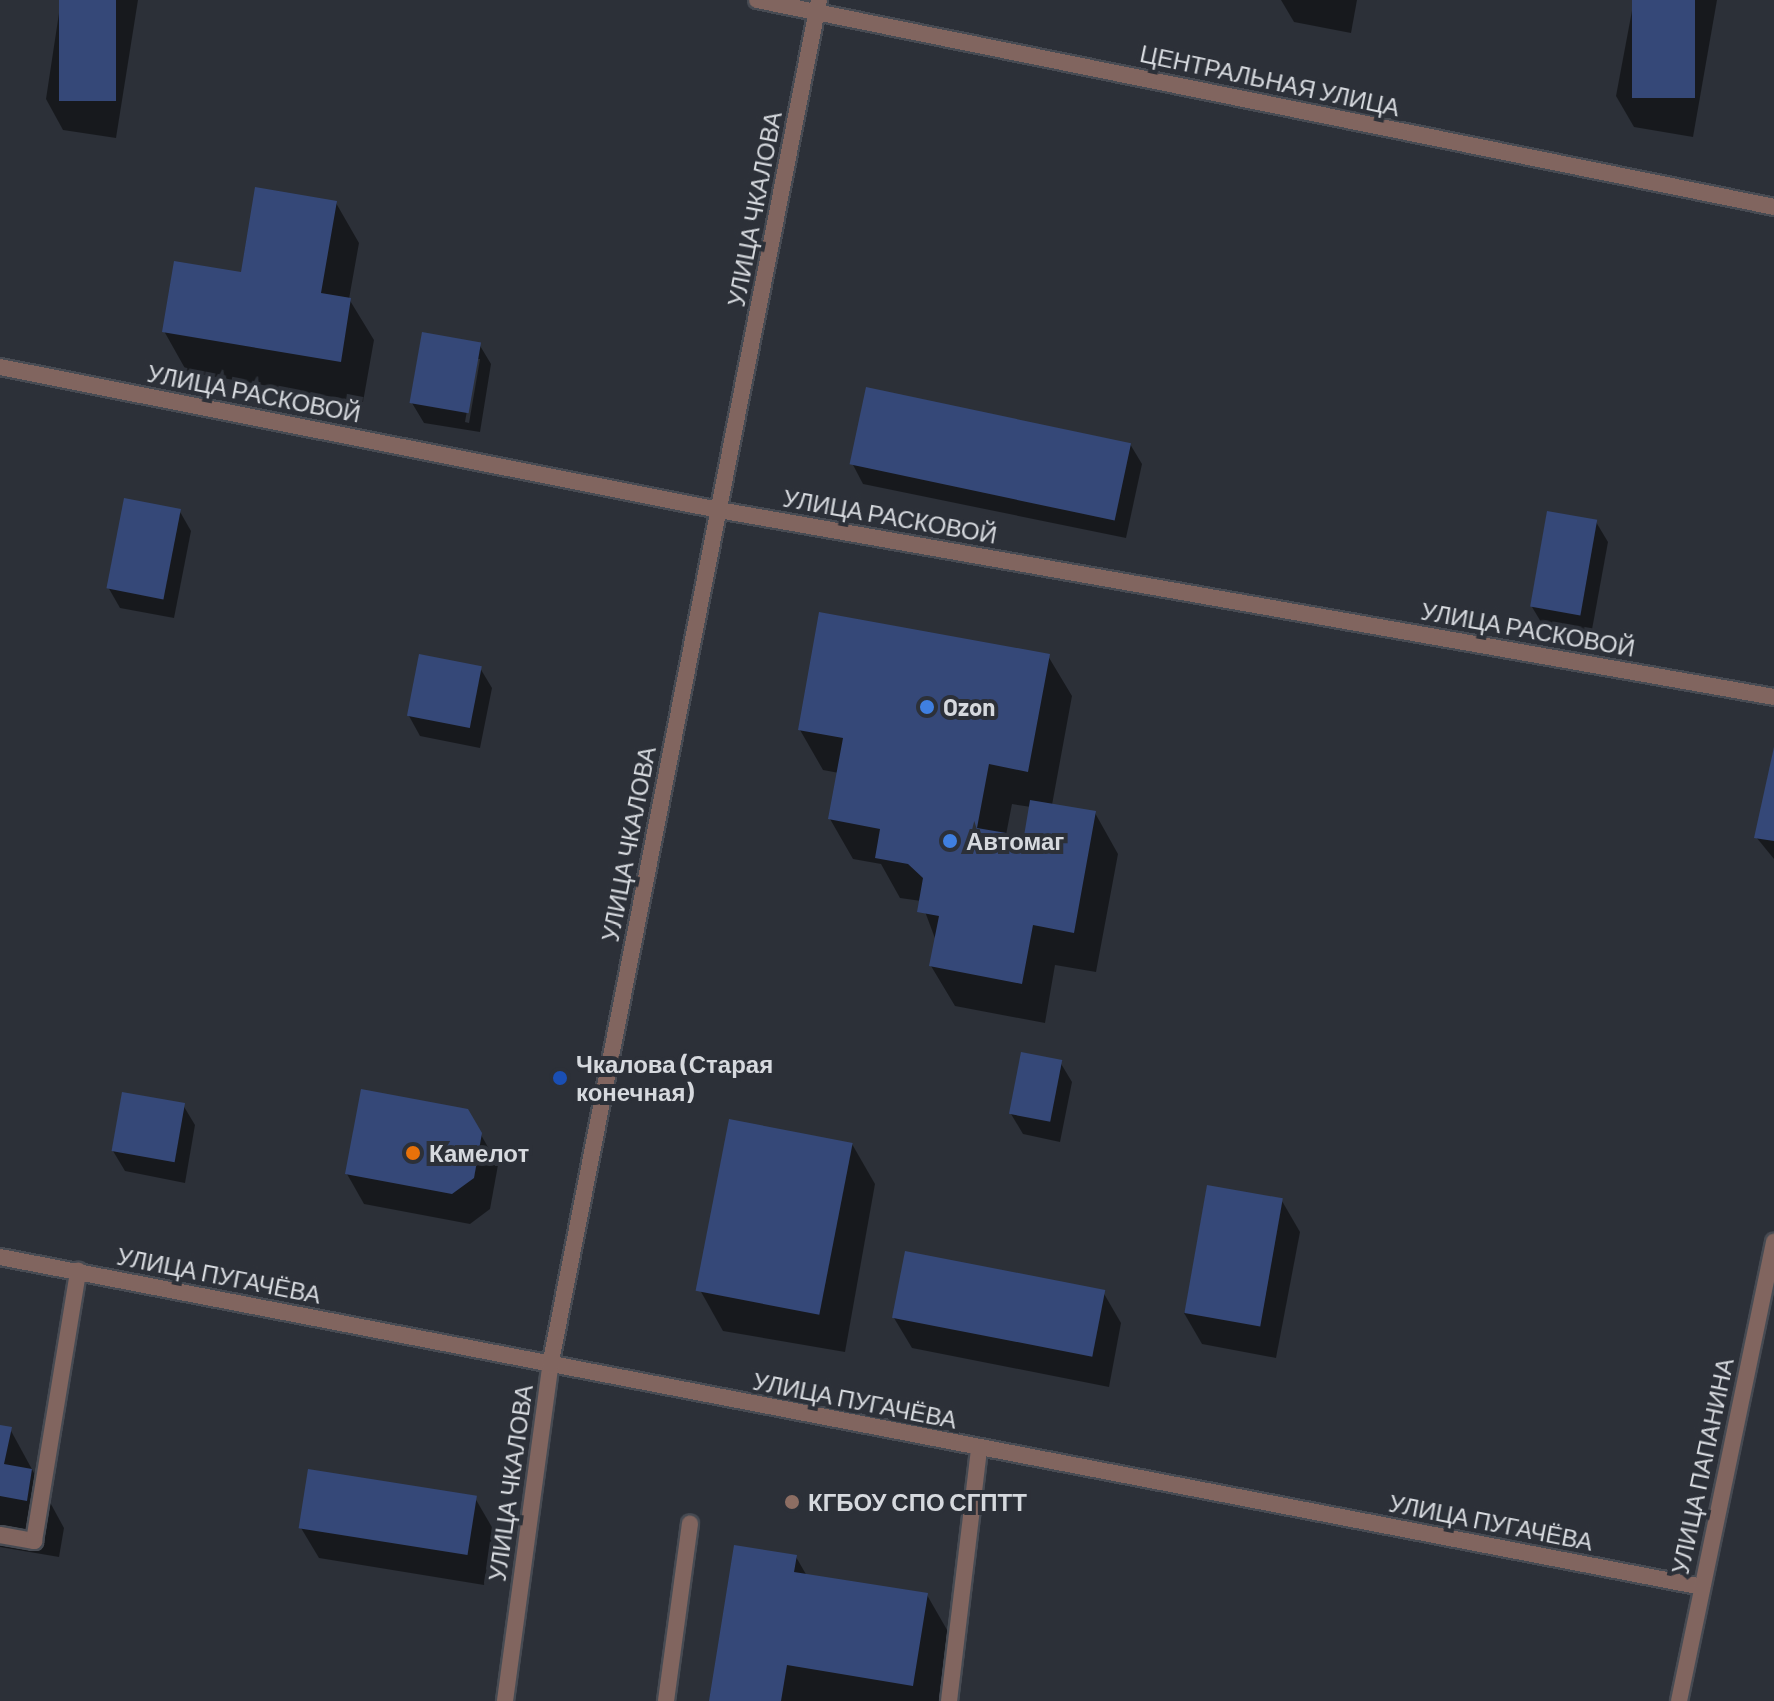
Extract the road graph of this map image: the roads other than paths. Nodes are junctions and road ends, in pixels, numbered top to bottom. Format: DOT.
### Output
graph roads {
  1 [pos="757,0"];
  2 [pos="818,6"];
  3 [pos="1774,207"];
  4 [pos="0,367"];
  5 [pos="719,510"];
  6 [pos="1774,697"];
  7 [pos="1774,1242"];
  8 [pos="0,1257"];
  9 [pos="78,1271"];
  10 [pos="550,1366"];
  11 [pos="979,1448"];
  12 [pos="690,1524"];
  13 [pos="0,1535"];
  14 [pos="1702,1587"];
  15 [pos="505,1701"];
  16 [pos="666,1701"];
  17 [pos="949,1701"];
  18 [pos="1679,1701"];
  1 -- 2 [label="street, ЦЕНТРАЛЬНАЯ УЛИЦА"];
  2 -- 3 [label="street, ЦЕНТРАЛЬНАЯ УЛИЦА"];
  2 -- 5 [label="street, УЛИЦА ЧКАЛОВА"];
  4 -- 5 [label="street, УЛИЦА РАСКОВОЙ"];
  5 -- 6 [label="street, УЛИЦА РАСКОВОЙ"];
  5 -- 10 [label="street, УЛИЦА ЧКАЛОВА"];
  7 -- 14 [label="street, УЛИЦА ПАПАНИНА"];
  8 -- 9 [label="street, УЛИЦА ПУГАЧЁВА"];
  9 -- 10 [label="street, УЛИЦА ПУГАЧЁВА"];
  9 -- 13 [label="street"];
  10 -- 11 [label="street, УЛИЦА ПУГАЧЁВА"];
  10 -- 15 [label="street, УЛИЦА ЧКАЛОВА"];
  11 -- 14 [label="street, УЛИЦА ПУГАЧЁВА"];
  11 -- 17 [label="street"];
  12 -- 16 [label="street"];
  14 -- 18 [label="street, УЛИЦА ПАПАНИНА"];
}
